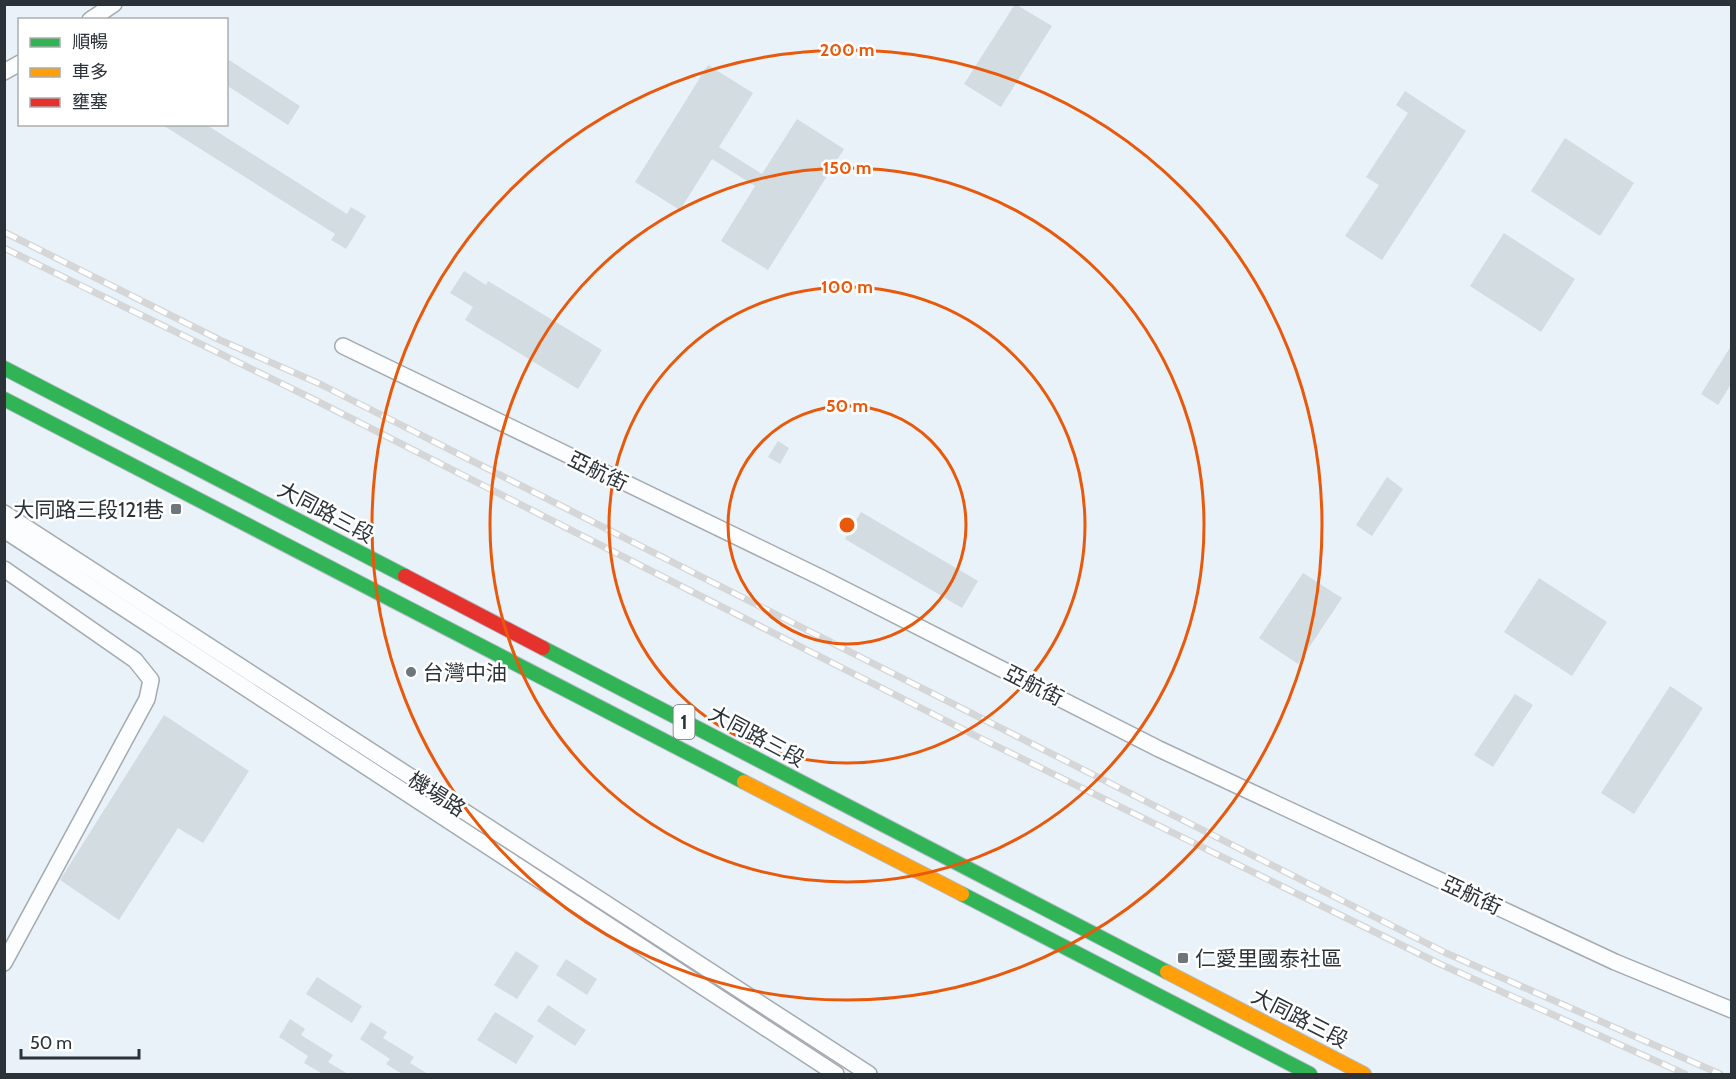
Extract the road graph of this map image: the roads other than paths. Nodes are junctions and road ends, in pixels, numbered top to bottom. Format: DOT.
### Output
graph roads {
  1 [pos="114,4"];
  2 [pos="93,18"];
  3 [pos="18,64"];
  4 [pos="4,72"];
  5 [pos="343,346"];
  6 [pos="4,368"];
  7 [pos="4,399"];
  8 [pos="4,513"];
  9 [pos="4,530"];
  10 [pos="4,569"];
  11 [pos="4,963"];
  12 [pos="1731,1010"];
  13 [pos="836,1074"];
  14 [pos="868,1074"];
  15 [pos="1310,1074"];
  16 [pos="1364,1074"];
  1 -- 2 [label="street"];
  3 -- 4 [label="street"];
  5 -- 12 [label="street, 亞航街"];
  6 -- 16 [label="main road, 大同路三段 / 1"];
  7 -- 15 [label="main road, 1"];
  8 -- 14 [label="street, 機場路"];
  9 -- 13 [label="street, 機場路"];
  10 -- 11 [label="street"];
}
